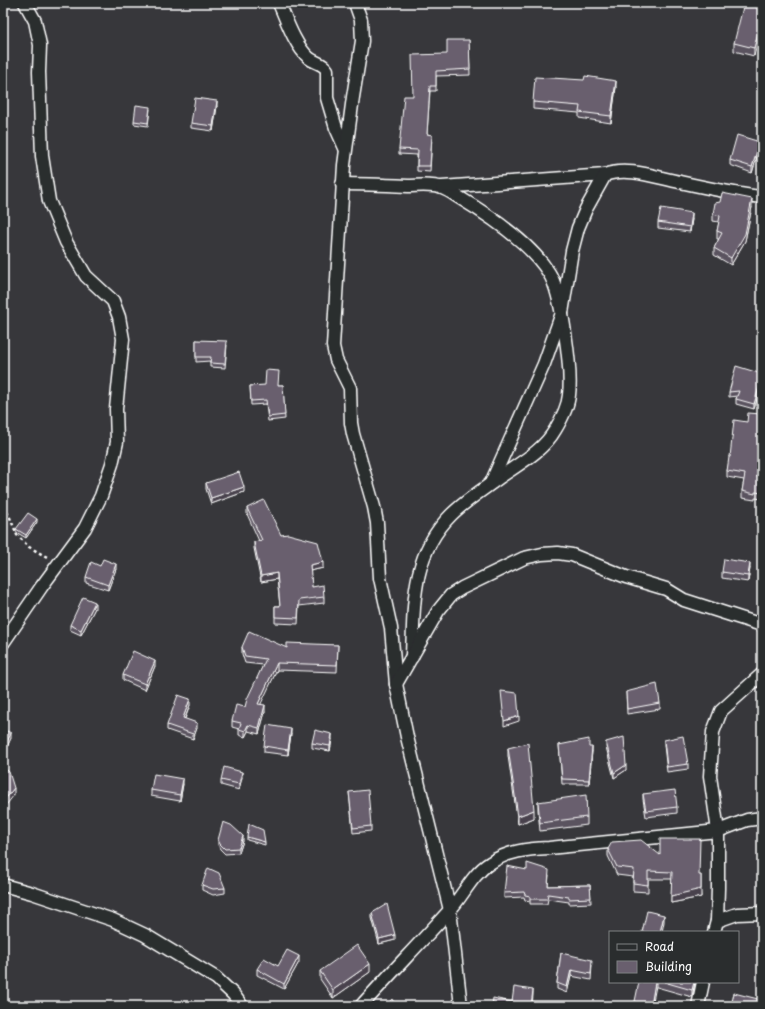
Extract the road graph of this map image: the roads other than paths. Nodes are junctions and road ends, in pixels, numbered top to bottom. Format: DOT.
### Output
graph roads {
  1 [pos="25,3"];
  2 [pos="279,3"];
  3 [pos="355,3"];
  4 [pos="345,148"];
  5 [pos="605,175"];
  6 [pos="342,184"];
  7 [pos="442,187"];
  8 [pos="762,197"];
  9 [pos="562,313"];
  10 [pos="491,484"];
  11 [pos="762,625"];
  12 [pos="3,643"];
  13 [pos="412,657"];
  14 [pos="762,674"];
  15 [pos="396,684"];
  16 [pos="762,818"];
  17 [pos="718,831"];
  18 [pos="3,885"];
  19 [pos="450,910"];
  20 [pos="762,913"];
  21 [pos="716,926"];
  22 [pos="704,983"];
  23 [pos="242,1006"];
  24 [pos="361,1006"];
  25 [pos="461,1006"];
  26 [pos="698,1006"];
  1 -- 12 [label="street"];
  2 -- 4 [label="street"];
  3 -- 4 [label="street"];
  4 -- 6 [label="street"];
  5 -- 7 [label="street"];
  5 -- 8 [label="street"];
  5 -- 9 [label="street"];
  6 -- 7 [label="street"];
  6 -- 15 [label="street"];
  7 -- 9 [label="street"];
  9 -- 10 [label="street"];
  9 -- 10 [label="street"];
  10 -- 13 [label="street"];
  11 -- 13 [label="street"];
  13 -- 15 [label="street"];
  14 -- 17 [label="street"];
  15 -- 19 [label="street"];
  16 -- 17 [label="street"];
  17 -- 19 [label="street"];
  17 -- 21 [label="street"];
  18 -- 23 [label="street"];
  19 -- 24 [label="street"];
  19 -- 25 [label="street"];
  20 -- 21 [label="street"];
  22 -- 26 [label="street"];
}
